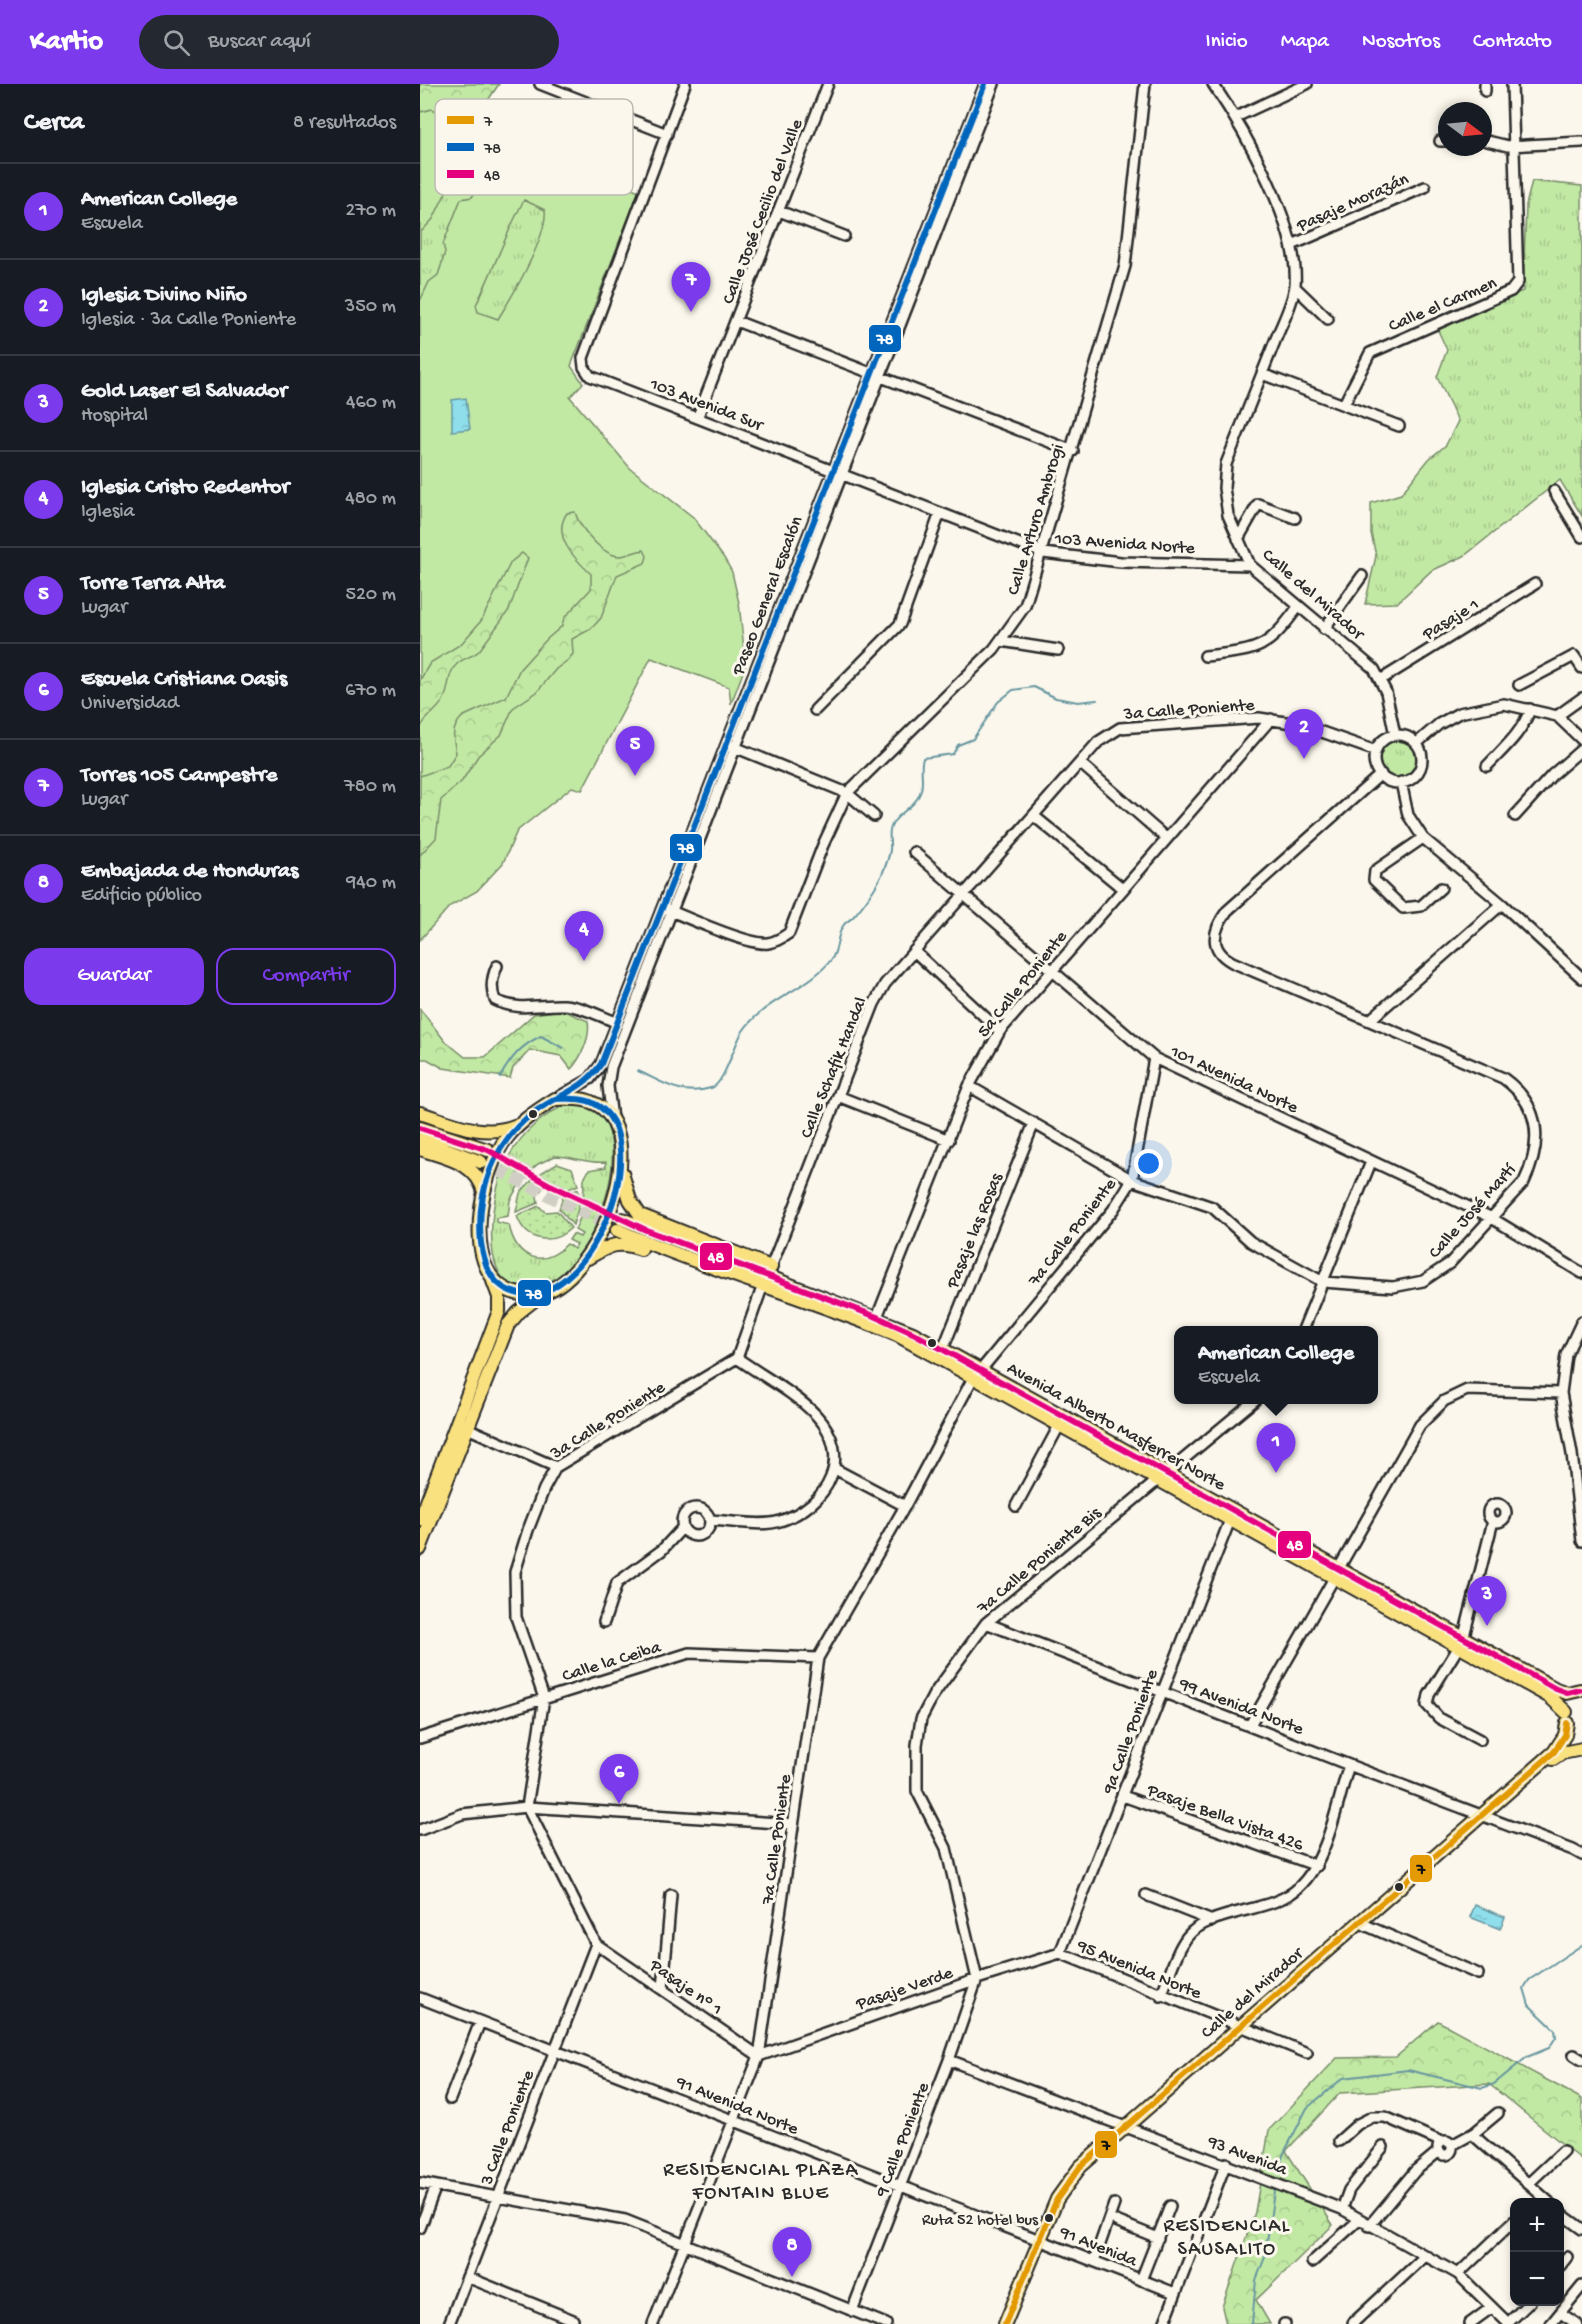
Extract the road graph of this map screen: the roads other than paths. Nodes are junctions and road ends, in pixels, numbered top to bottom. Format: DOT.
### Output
graph roads {
  1 [pos="540,84"];
  2 [pos="686,84"];
  3 [pos="828,84"];
  4 [pos="985,84"];
  5 [pos="994,84"];
  6 [pos="1145,84"];
  7 [pos="1214,84"];
  8 [pos="1307,84"];
  9 [pos="1512,84"];
  10 [pos="578,99"];
  11 [pos="1236,117"];
  12 [pos="633,121"];
  13 [pos="667,134"];
  14 [pos="1492,142"];
  15 [pos="1582,142"];
  16 [pos="1513,145"];
  17 [pos="1425,187"];
  18 [pos="779,211"];
  19 [pos="844,236"];
  20 [pos="1293,245"];
  21 [pos="1295,287"];
  22 [pos="1328,318"];
  23 [pos="736,321"];
  24 [pos="1262,374"];
  25 [pos="876,375"];
  26 [pos="1344,404"];
  27 [pos="698,416"];
  28 [pos="1399,426"];
  29 [pos="1072,451"];
  30 [pos="837,473"];
  31 [pos="1554,491"];
  32 [pos="940,513"];
  33 [pos="1295,518"];
  34 [pos="1582,537"];
  35 [pos="1238,539"];
  36 [pos="1043,553"];
  37 [pos="1250,565"];
  38 [pos="1362,576"];
  39 [pos="1535,584"];
  40 [pos="1298,607"];
  41 [pos="1324,629"];
  42 [pos="1001,641"];
  43 [pos="1058,650"];
  44 [pos="1205,656"];
  45 [pos="1582,668"];
  46 [pos="1382,679"];
  47 [pos="1519,685"];
  48 [pos="1582,698"];
  49 [pos="1530,709"];
  50 [pos="815,710"];
  51 [pos="1557,716"];
  52 [pos="1271,719"];
  53 [pos="1395,735"];
  54 [pos="1582,740"];
  55 [pos="1417,743"];
  56 [pos="731,746"];
  57 [pos="1582,749"];
  58 [pos="1376,751"];
  59 [pos="1080,763"];
  60 [pos="1487,766"];
  61 [pos="1381,774"];
  62 [pos="1401,782"];
  63 [pos="847,793"];
  64 [pos="874,816"];
  65 [pos="1034,816"];
  66 [pos="1515,816"];
  67 [pos="1423,838"];
  68 [pos="1167,839"];
  69 [pos="914,852"];
  70 [pos="1122,888"];
  71 [pos="1441,888"];
  72 [pos="963,893"];
  73 [pos="1502,904"];
  74 [pos="667,910"];
  75 [pos="914,951"];
  76 [pos="497,966"];
  77 [pos="1052,969"];
  78 [pos="1582,978"];
  79 [pos="1370,1020"];
  80 [pos="618,1023"];
  81 [pos="1000,1031"];
  82 [pos="1154,1058"];
  83 [pos="969,1086"];
  84 [pos="838,1096"];
  85 [pos="555,1099"];
  86 [pos="420,1113"];
  87 [pos="612,1119"];
  88 [pos="520,1123"];
  89 [pos="1034,1123"];
  90 [pos="420,1128"];
  91 [pos="420,1140"];
  92 [pos="949,1140"];
  93 [pos="420,1149"];
  94 [pos="488,1150"];
  95 [pos="619,1161"];
  96 [pos="481,1162"];
  97 [pos="1371,1162"];
  98 [pos="1132,1180"];
  99 [pos="483,1192"];
  100 [pos="1490,1217"];
  101 [pos="619,1225"];
  102 [pos="581,1262"];
  103 [pos="1582,1273"];
  104 [pos="767,1276"];
  105 [pos="493,1280"];
  106 [pos="1323,1282"];
  107 [pos="545,1292"];
  108 [pos="877,1317"];
  109 [pos="1582,1321"];
  110 [pos="1305,1326"];
  111 [pos="1579,1336"];
  112 [pos="943,1349"];
  113 [pos="736,1358"];
  114 [pos="976,1374"];
  115 [pos="1561,1393"];
  116 [pos="1250,1404"];
  117 [pos="1059,1426"];
  118 [pos="467,1428"];
  119 [pos="556,1467"];
  120 [pos="835,1469"];
  121 [pos="1162,1477"];
  122 [pos="905,1506"];
  123 [pos="1016,1506"];
  124 [pos="420,1520"];
  125 [pos="711,1520"];
  126 [pos="1230,1520"];
  127 [pos="1493,1521"];
  128 [pos="683,1527"];
  129 [pos="1582,1541"];
  130 [pos="420,1549"];
  131 [pos="1337,1573"];
  132 [pos="604,1622"];
  133 [pos="986,1623"];
  134 [pos="1464,1636"];
  135 [pos="1458,1648"];
  136 [pos="818,1658"];
  137 [pos="1581,1688"];
  138 [pos="1161,1691"];
  139 [pos="544,1698"];
  140 [pos="1567,1718"];
  141 [pos="1250,1725"];
  142 [pos="420,1738"];
  143 [pos="1480,1740"];
  144 [pos="1582,1747"];
  145 [pos="1349,1766"];
  146 [pos="1123,1796"];
  147 [pos="527,1807"];
  148 [pos="1484,1816"];
  149 [pos="793,1824"];
  150 [pos="420,1830"];
  151 [pos="1582,1856"];
  152 [pos="1317,1866"];
  153 [pos="671,1895"];
  154 [pos="1146,1895"];
  155 [pos="1212,1921"];
  156 [pos="1365,1925"];
  157 [pos="596,1944"];
  158 [pos="1060,1953"];
  159 [pos="1478,1974"];
  160 [pos="977,1978"];
  161 [pos="663,1989"];
  162 [pos="1161,1996"];
  163 [pos="420,1998"];
  164 [pos="480,2022"];
  165 [pos="1242,2028"];
  166 [pos="554,2050"];
  167 [pos="1307,2053"];
  168 [pos="759,2056"];
  169 [pos="949,2060"];
  170 [pos="450,2098"];
  171 [pos="1498,2113"];
  172 [pos="733,2119"];
  173 [pos="1128,2127"];
  174 [pos="1472,2134"];
  175 [pos="1339,2141"];
  176 [pos="1444,2146"];
  177 [pos="1383,2147"];
  178 [pos="1563,2151"];
  179 [pos="1226,2163"];
  180 [pos="420,2182"];
  181 [pos="1529,2183"];
  182 [pos="436,2186"];
  183 [pos="900,2187"];
  184 [pos="497,2197"];
  185 [pos="1542,2198"];
  186 [pos="1114,2204"];
  187 [pos="1170,2206"];
  188 [pos="1342,2210"];
  189 [pos="1564,2216"];
  190 [pos="1360,2219"];
  191 [pos="1116,2221"];
  192 [pos="1369,2226"];
  193 [pos="1510,2226"];
  194 [pos="420,2228"];
  195 [pos="1582,2229"];
  196 [pos="1158,2238"];
  197 [pos="1042,2241"];
  198 [pos="684,2243"];
  199 [pos="1424,2257"];
  200 [pos="1567,2257"];
  201 [pos="1094,2261"];
  202 [pos="1564,2261"];
  203 [pos="1312,2262"];
  204 [pos="1458,2274"];
  205 [pos="467,2277"];
  206 [pos="1141,2280"];
  207 [pos="1582,2286"];
  208 [pos="1175,2293"];
  209 [pos="1525,2306"];
  210 [pos="1491,2308"];
  211 [pos="852,2311"];
  212 [pos="1565,2316"];
  213 [pos="573,2320"];
  214 [pos="1353,2322"];
  215 [pos="449,2324"];
  216 [pos="653,2324"];
  217 [pos="886,2324"];
  218 [pos="1005,2324"];
  219 [pos="1010,2324"];
  220 [pos="1164,2324"];
  221 [pos="1469,2324"];
  222 [pos="1509,2324"];
  223 [pos="1551,2324"];
  224 [pos="1577,2324"];
  1 -- 10 [label="street"];
  2 -- 13 [label="street"];
  3 -- 18 [label="street, Calle José Cecilio del Valle"];
  4 -- 25 [label="street, Paseo General Escalón"];
  5 -- 25 [label="street, Paseo General Escalón"];
  6 -- 29 [label="street, Calle Arturo Ambrogi"];
  7 -- 11 [label="street"];
  8 -- 11 [label="street"];
  9 -- 16 [label="street, Calle el Carmen"];
  11 -- 20 [label="street"];
  12 -- 13 [label="street"];
  13 -- 27 [label="street, 103 Avenida Sur"];
  14 -- 16 [label="street"];
  15 -- 16 [label="street"];
  16 -- 26 [label="street, Calle el Carmen"];
  17 -- 20 [label="street, Pasaje Morazán"];
  18 -- 19 [label="street"];
  18 -- 23 [label="street, Calle José Cecilio del Valle"];
  20 -- 21 [label="street, Calle del Mirador"];
  21 -- 22 [label="street"];
  21 -- 24 [label="street, Calle del Mirador"];
  23 -- 25 [label="street"];
  23 -- 27 [label="street, Calle José Cecilio del Valle"];
  24 -- 26 [label="street"];
  24 -- 35 [label="street, Calle del Mirador"];
  25 -- 29 [label="street"];
  25 -- 30 [label="street, Paseo General Escalón"];
  26 -- 28 [label="street"];
  27 -- 30 [label="street, 103 Avenida Sur"];
  29 -- 36 [label="street, Calle Arturo Ambrogi"];
  30 -- 32 [label="street, 103 Avenida Norte"];
  30 -- 56 [label="street, Paseo General Escalón"];
  31 -- 34 [label="street"];
  32 -- 36 [label="street, 103 Avenida Norte"];
  32 -- 50 [label="street"];
  33 -- 35 [label="street"];
  35 -- 37 [label="street, Calle del Mirador"];
  36 -- 37 [label="street, 103 Avenida Norte"];
  36 -- 42 [label="street, Calle Arturo Ambrogi"];
  37 -- 40 [label="street, Calle del Mirador"];
  38 -- 41 [label="street"];
  39 -- 46 [label="street, Pasaje 1"];
  40 -- 41 [label="street, Calle del Mirador"];
  40 -- 44 [label="street"];
  41 -- 46 [label="street, Calle del Mirador"];
  42 -- 43 [label="street"];
  42 -- 63 [label="street, Calle Arturo Ambrogi"];
  45 -- 47 [label="street"];
  46 -- 53 [label="street"];
  48 -- 51 [label="street"];
  49 -- 51 [label="street"];
  49 -- 55 [label="street"];
  49 -- 60 [label="street"];
  51 -- 54 [label="street"];
  52 -- 58 [label="street, 3a Calle Poniente"];
  52 -- 59 [label="street, 3a Calle Poniente"];
  52 -- 68 [label="street, 5a Calle Poniente"];
  53 -- 55 [label="street"];
  53 -- 58 [label="street"];
  55 -- 62 [label="street"];
  56 -- 63 [label="street"];
  56 -- 74 [label="street, Paseo General Escalón"];
  57 -- 66 [label="street"];
  58 -- 61 [label="street"];
  59 -- 65 [label="street, 3a Calle Poniente"];
  59 -- 68 [label="street"];
  61 -- 62 [label="street"];
  61 -- 79 [label="street, Calle José Martí"];
  62 -- 67 [label="street"];
  63 -- 64 [label="street"];
  63 -- 74 [label="street, Calle Arturo Ambrogi"];
  65 -- 70 [label="street"];
  65 -- 72 [label="street, 3a Calle Poniente"];
  67 -- 71 [label="street"];
  67 -- 73 [label="street"];
  68 -- 70 [label="street, 5a Calle Poniente"];
  69 -- 72 [label="street, 101 Avenida Norte"];
  70 -- 77 [label="street, 5a Calle Poniente"];
  72 -- 75 [label="street, Calle Schafik Handal"];
  72 -- 77 [label="street, 101 Avenida Norte"];
  73 -- 78 [label="street"];
  73 -- 79 [label="street"];
  74 -- 80 [label="street, Paseo General Escalón"];
  74 -- 87 [label="street, Paseo General Escalón"];
  75 -- 81 [label="street"];
  75 -- 84 [label="street, Calle Schafik Handal"];
  76 -- 80 [label="street"];
  77 -- 81 [label="street, 5a Calle Poniente"];
  77 -- 82 [label="street, 101 Avenida Norte"];
  79 -- 100 [label="street, Calle José Martí"];
  80 -- 85 [label="street, Paseo General Escalón"];
  81 -- 83 [label="street, 5a Calle Poniente"];
  82 -- 97 [label="street, 101 Avenida Norte"];
  82 -- 98 [label="street, 7a Calle Poniente"];
  83 -- 89 [label="street, Calle José Martí"];
  83 -- 92 [label="street, 5a Calle Poniente"];
  84 -- 92 [label="street"];
  84 -- 104 [label="street, Calle Schafik Handal"];
  85 -- 87 [label="main road"];
  85 -- 88 [label="main road"];
  86 -- 88 [label="main road"];
  87 -- 95 [label="main road"];
  88 -- 99 [label="main road"];
  89 -- 98 [label="street, Calle José Martí"];
  89 -- 112 [label="street, Pasaje las Rosas"];
  90 -- 94 [label="main road"];
  91 -- 96 [label="main road"];
  92 -- 108 [label="street, 5a Calle Poniente"];
  93 -- 99 [label="main road"];
  95 -- 102 [label="main road"];
  95 -- 104 [label="main road"];
  97 -- 100 [label="street, 101 Avenida Norte"];
  97 -- 106 [label="street"];
  98 -- 106 [label="street, Calle José Martí"];
  98 -- 114 [label="street, 7a Calle Poniente"];
  99 -- 105 [label="main road"];
  100 -- 103 [label="street, 101 Avenida Norte"];
  100 -- 106 [label="street, Calle José Martí"];
  101 -- 104 [label="main road, Avenida Alberto Masferrer Norte"];
  102 -- 104 [label="main road"];
  102 -- 107 [label="main road"];
  104 -- 108 [label="main road, Avenida Alberto Masferrer Norte"];
  104 -- 113 [label="street, Calle Schafik Handal"];
  104 -- 114 [label="main road, Avenida Alberto Masferrer Norte"];
  105 -- 107 [label="main road"];
  105 -- 124 [label="main road"];
  106 -- 110 [label="street"];
  107 -- 118 [label="main road"];
  108 -- 112 [label="main road, Avenida Alberto Masferrer Norte"];
  109 -- 111 [label="street"];
  111 -- 115 [label="street"];
  112 -- 114 [label="main road, Avenida Alberto Masferrer Norte"];
  113 -- 119 [label="street, 3a Calle Poniente"];
  113 -- 120 [label="street"];
  114 -- 117 [label="main road, Avenida Alberto Masferrer Norte"];
  114 -- 121 [label="main road, Avenida Alberto Masferrer Norte"];
  114 -- 122 [label="street, 7a Calle Poniente"];
  115 -- 129 [label="street"];
  115 -- 131 [label="street"];
  116 -- 121 [label="street, 7a Calle Poniente Bis"];
  117 -- 121 [label="main road, Avenida Alberto Masferrer Norte"];
  117 -- 123 [label="street"];
  118 -- 119 [label="street"];
  118 -- 130 [label="main road"];
  119 -- 139 [label="street, 3a Calle Poniente"];
  120 -- 122 [label="street"];
  120 -- 125 [label="street"];
  121 -- 126 [label="main road, Avenida Alberto Masferrer Norte"];
  121 -- 131 [label="main road, Avenida Alberto Masferrer Norte"];
  121 -- 133 [label="street, 7a Calle Poniente Bis"];
  122 -- 136 [label="street, 7a Calle Poniente"];
  125 -- 128 [label="street"];
  125 -- 128 [label="street"];
  126 -- 131 [label="main road, Avenida Alberto Masferrer Norte"];
  126 -- 138 [label="street, 9a Calle Poniente"];
  127 -- 134 [label="street"];
  128 -- 132 [label="street"];
  131 -- 134 [label="main road, Avenida Alberto Masferrer Norte"];
  131 -- 135 [label="main road, Avenida Alberto Masferrer Norte"];
  131 -- 141 [label="street"];
  133 -- 138 [label="street, 99 Avenida Norte"];
  133 -- 160 [label="street, 7a Calle Poniente Bis"];
  134 -- 137 [label="main road, Avenida Alberto Masferrer Norte"];
  135 -- 140 [label="main road, Avenida Alberto Masferrer Norte"];
  135 -- 143 [label="street"];
  136 -- 139 [label="street, Calle la Ceiba"];
  136 -- 149 [label="street, 7a Calle Poniente"];
  137 -- 140 [label="main road, Calle del Mirador"];
  138 -- 141 [label="street, 99 Avenida Norte"];
  138 -- 146 [label="street, 9a Calle Poniente"];
  139 -- 142 [label="street, Calle la Ceiba"];
  139 -- 147 [label="street, 3a Calle Poniente"];
  140 -- 144 [label="main road, Avenida Alberto Masferrer Norte"];
  140 -- 148 [label="main road, Calle del Mirador"];
  141 -- 145 [label="street, 99 Avenida Norte"];
  144 -- 148 [label="main road, Calle del Mirador"];
  145 -- 148 [label="street, 99 Avenida Norte"];
  145 -- 152 [label="street"];
  146 -- 152 [label="street, Pasaje Bella Vista 426"];
  146 -- 158 [label="street, 9a Calle Poniente"];
  147 -- 149 [label="street"];
  147 -- 150 [label="street"];
  147 -- 157 [label="street"];
  148 -- 151 [label="street, 99 Avenida Norte"];
  148 -- 156 [label="main road, Calle del Mirador"];
  148 -- 165 [label="main road, Calle del Mirador"];
  149 -- 168 [label="street, 7a Calle Poniente"];
  152 -- 155 [label="street"];
  153 -- 161 [label="street"];
  154 -- 155 [label="street"];
  155 -- 162 [label="street"];
  156 -- 159 [label="street"];
  156 -- 165 [label="main road, Calle del Mirador"];
  157 -- 161 [label="street, Pasaje n° 1"];
  157 -- 166 [label="street, 3 Calle Poniente"];
  158 -- 160 [label="street, Pasaje Verde"];
  158 -- 162 [label="street, 95 Avenida Norte"];
  160 -- 168 [label="street, Pasaje Verde"];
  160 -- 169 [label="street, 9 Calle Poniente"];
  161 -- 168 [label="street, Pasaje n° 1"];
  162 -- 165 [label="street, 95 Avenida Norte"];
  163 -- 164 [label="street, 91 Avenida Norte"];
  164 -- 166 [label="street, 91 Avenida Norte"];
  164 -- 170 [label="street"];
  165 -- 167 [label="street, 95 Avenida Norte"];
  165 -- 173 [label="main road, Calle del Mirador"];
  166 -- 172 [label="street, 91 Avenida Norte"];
  166 -- 184 [label="street, 3 Calle Poniente"];
  168 -- 172 [label="street, 7a Calle Poniente"];
  169 -- 173 [label="street, 93 Avenida"];
  169 -- 183 [label="street, 9 Calle Poniente"];
  171 -- 174 [label="street"];
  172 -- 183 [label="street, 91 Avenida Norte"];
  172 -- 198 [label="street, 7a Calle Poniente"];
  173 -- 179 [label="street, 93 Avenida"];
  173 -- 197 [label="main road, Calle del Mirador"];
  174 -- 176 [label="street"];
  174 -- 181 [label="street"];
  175 -- 176 [label="street"];
  176 -- 192 [label="street"];
  177 -- 188 [label="street"];
  178 -- 181 [label="street"];
  179 -- 188 [label="street, 93 Avenida"];
  179 -- 208 [label="street"];
  180 -- 182 [label="street"];
  181 -- 185 [label="street"];
  182 -- 184 [label="street"];
  182 -- 194 [label="street"];
  183 -- 197 [label="street, 91 Avenida Norte"];
  183 -- 211 [label="street, 9 Calle Poniente"];
  184 -- 198 [label="street"];
  184 -- 205 [label="street, 3 Calle Poniente"];
  186 -- 201 [label="street"];
  187 -- 196 [label="street"];
  188 -- 190 [label="street, 93 Avenida"];
  189 -- 195 [label="street"];
  190 -- 192 [label="street, 93 Avenida"];
  190 -- 203 [label="street"];
  191 -- 196 [label="street"];
  192 -- 199 [label="street, 93 Avenida"];
  193 -- 204 [label="street"];
  196 -- 206 [label="street"];
  197 -- 201 [label="street, 91 Avenida"];
  197 -- 218 [label="main road, Calle del Mirador"];
  197 -- 219 [label="main road, Calle del Mirador"];
  198 -- 211 [label="street"];
  198 -- 216 [label="street, 7a Calle Poniente"];
  199 -- 204 [label="street, 93 Avenida"];
  199 -- 214 [label="street"];
  200 -- 202 [label="street"];
  201 -- 206 [label="street, 91 Avenida"];
  204 -- 210 [label="street, 93 Avenida"];
  205 -- 213 [label="street"];
  205 -- 215 [label="street, 3 Calle Poniente"];
  206 -- 208 [label="street, 91 Avenida"];
  207 -- 223 [label="street"];
  208 -- 220 [label="street"];
  209 -- 222 [label="street"];
  210 -- 221 [label="street"];
  210 -- 222 [label="street, 93 Avenida"];
  211 -- 217 [label="street"];
  212 -- 224 [label="street"];
}
